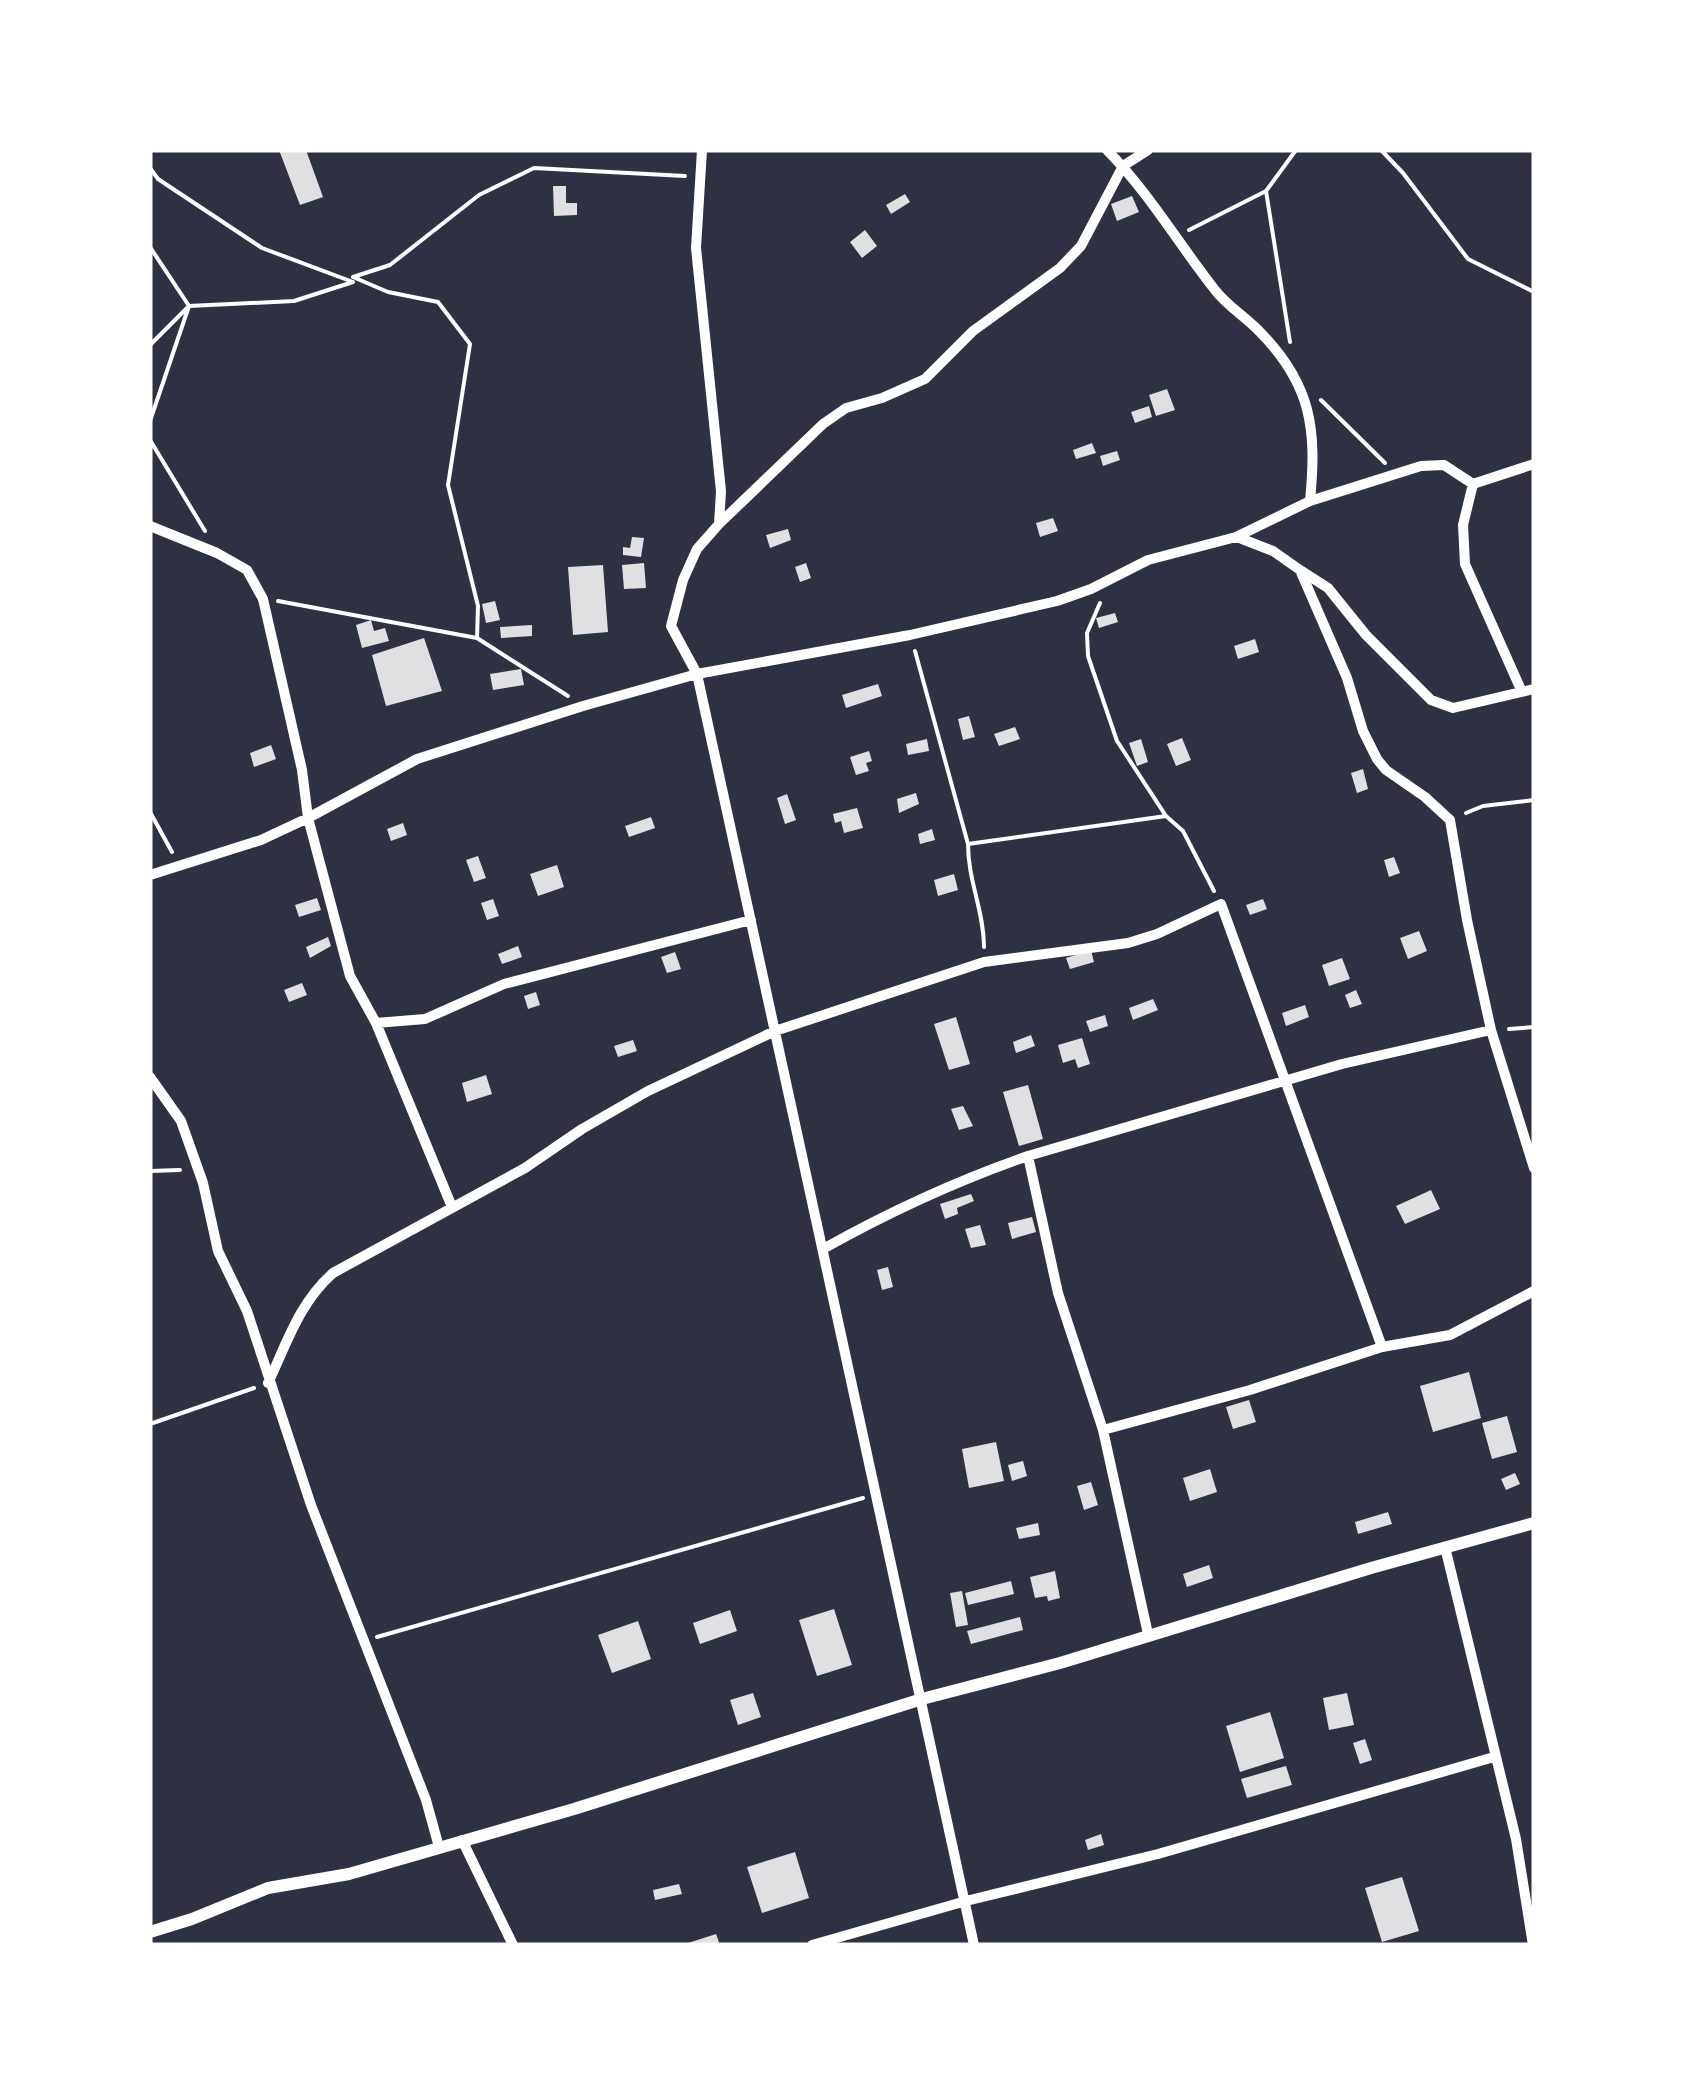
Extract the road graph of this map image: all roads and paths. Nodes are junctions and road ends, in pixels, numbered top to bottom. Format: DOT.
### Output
graph roads {
  1 [pos="702,150"];
  2 [pos="1107,150"];
  3 [pos="1148,150"];
  4 [pos="1296,150"];
  5 [pos="1382,150"];
  6 [pos="1123,166"];
  7 [pos="150,168"];
  8 [pos="700,177"];
  9 [pos="1266,191"];
  10 [pos="1176,237"];
  11 [pos="150,246"];
  12 [pos="353,280"];
  13 [pos="1534,292"];
  14 [pos="189,306"];
  15 [pos="150,345"];
  16 [pos="1295,375"];
  17 [pos="1320,400"];
  18 [pos="150,421"];
  19 [pos="150,440"];
  20 [pos="1534,464"];
  21 [pos="1396,474"];
  22 [pos="1474,484"];
  23 [pos="1310,501"];
  24 [pos="720,524"];
  25 [pos="150,526"];
  26 [pos="1236,536"];
  27 [pos="217,553"];
  28 [pos="1300,570"];
  29 [pos="1106,592"];
  30 [pos="263,599"];
  31 [pos="910,635"];
  32 [pos="477,638"];
  33 [pos="696,674"];
  34 [pos="1528,690"];
  35 [pos="583,706"];
  36 [pos="1534,800"];
  37 [pos="150,812"];
  38 [pos="1166,816"];
  39 [pos="308,818"];
  40 [pos="1450,820"];
  41 [pos="968,844"];
  42 [pos="179,866"];
  43 [pos="150,874"];
  44 [pos="1220,904"];
  45 [pos="751,920"];
  46 [pos="984,962"];
  47 [pos="376,1022"];
  48 [pos="1534,1027"];
  49 [pos="1492,1030"];
  50 [pos="775,1032"];
  51 [pos="150,1077"];
  52 [pos="1287,1080"];
  53 [pos="1028,1156"];
  54 [pos="198,1168"];
  55 [pos="1534,1168"];
  56 [pos="150,1171"];
  57 [pos="452,1207"];
  58 [pos="823,1249"];
  59 [pos="1534,1291"];
  60 [pos="1382,1347"];
  61 [pos="268,1383"];
  62 [pos="150,1424"];
  63 [pos="1103,1430"];
  64 [pos="877,1494"];
  65 [pos="1534,1523"];
  66 [pos="1445,1547"];
  67 [pos="1148,1634"];
  68 [pos="365,1640"];
  69 [pos="922,1699"];
  70 [pos="1494,1758"];
  71 [pos="462,1840"];
  72 [pos="439,1847"];
  73 [pos="966,1901"];
  74 [pos="150,1932"];
  75 [pos="513,1945"];
  76 [pos="812,1945"];
  77 [pos="974,1945"];
  78 [pos="1533,1945"];
  1 -- 8 [label="street"];
  2 -- 6 [label="street"];
  3 -- 6 [label="street"];
  4 -- 9 [label="path"];
  5 -- 13 [label="path"];
  6 -- 10 [label="street"];
  6 -- 24 [label="street"];
  7 -- 12 [label="path"];
  8 -- 12 [label="path"];
  8 -- 24 [label="street"];
  9 -- 10 [label="path"];
  9 -- 16 [label="path"];
  10 -- 16 [label="street"];
  11 -- 14 [label="path"];
  12 -- 14 [label="path"];
  12 -- 32 [label="path"];
  14 -- 15 [label="path"];
  14 -- 18 [label="path"];
  16 -- 23 [label="street"];
  17 -- 21 [label="path"];
  19 -- 27 [label="path"];
  20 -- 22 [label="street"];
  21 -- 22 [label="street"];
  21 -- 23 [label="street"];
  22 -- 34 [label="street"];
  23 -- 26 [label="street"];
  24 -- 33 [label="street"];
  25 -- 27 [label="street"];
  26 -- 28 [label="street"];
  26 -- 31 [label="street"];
  27 -- 30 [label="street"];
  28 -- 34 [label="street"];
  28 -- 40 [label="street"];
  29 -- 38 [label="path"];
  30 -- 32 [label="path"];
  30 -- 39 [label="street"];
  31 -- 33 [label="street"];
  31 -- 41 [label="path"];
  32 -- 35 [label="path"];
  33 -- 35 [label="street"];
  33 -- 45 [label="street"];
  35 -- 39 [label="street"];
  36 -- 40 [label="path"];
  37 -- 42 [label="path"];
  38 -- 41 [label="path"];
  38 -- 44 [label="path"];
  39 -- 42 [label="street"];
  39 -- 47 [label="street"];
  40 -- 49 [label="street"];
  41 -- 46 [label="path"];
  42 -- 43 [label="street"];
  44 -- 46 [label="street"];
  44 -- 52 [label="street"];
  45 -- 47 [label="street"];
  45 -- 50 [label="street"];
  46 -- 50 [label="street"];
  47 -- 57 [label="street"];
  48 -- 49 [label="path"];
  49 -- 52 [label="street"];
  49 -- 55 [label="street"];
  50 -- 57 [label="street"];
  50 -- 58 [label="street"];
  51 -- 54 [label="street"];
  52 -- 53 [label="street"];
  52 -- 60 [label="street"];
  53 -- 58 [label="street"];
  53 -- 63 [label="street"];
  54 -- 56 [label="path"];
  54 -- 61 [label="street"];
  57 -- 61 [label="street"];
  58 -- 64 [label="street"];
  59 -- 60 [label="street"];
  60 -- 63 [label="street"];
  61 -- 62 [label="path"];
  61 -- 68 [label="street"];
  63 -- 67 [label="street"];
  64 -- 68 [label="path"];
  64 -- 69 [label="street"];
  65 -- 66 [label="street"];
  66 -- 67 [label="street"];
  66 -- 70 [label="street"];
  67 -- 69 [label="street"];
  68 -- 72 [label="street"];
  69 -- 71 [label="street"];
  69 -- 73 [label="street"];
  70 -- 73 [label="street"];
  70 -- 78 [label="street"];
  71 -- 72 [label="street"];
  71 -- 75 [label="street"];
  72 -- 74 [label="street"];
  73 -- 76 [label="street"];
  73 -- 77 [label="street"];
}
